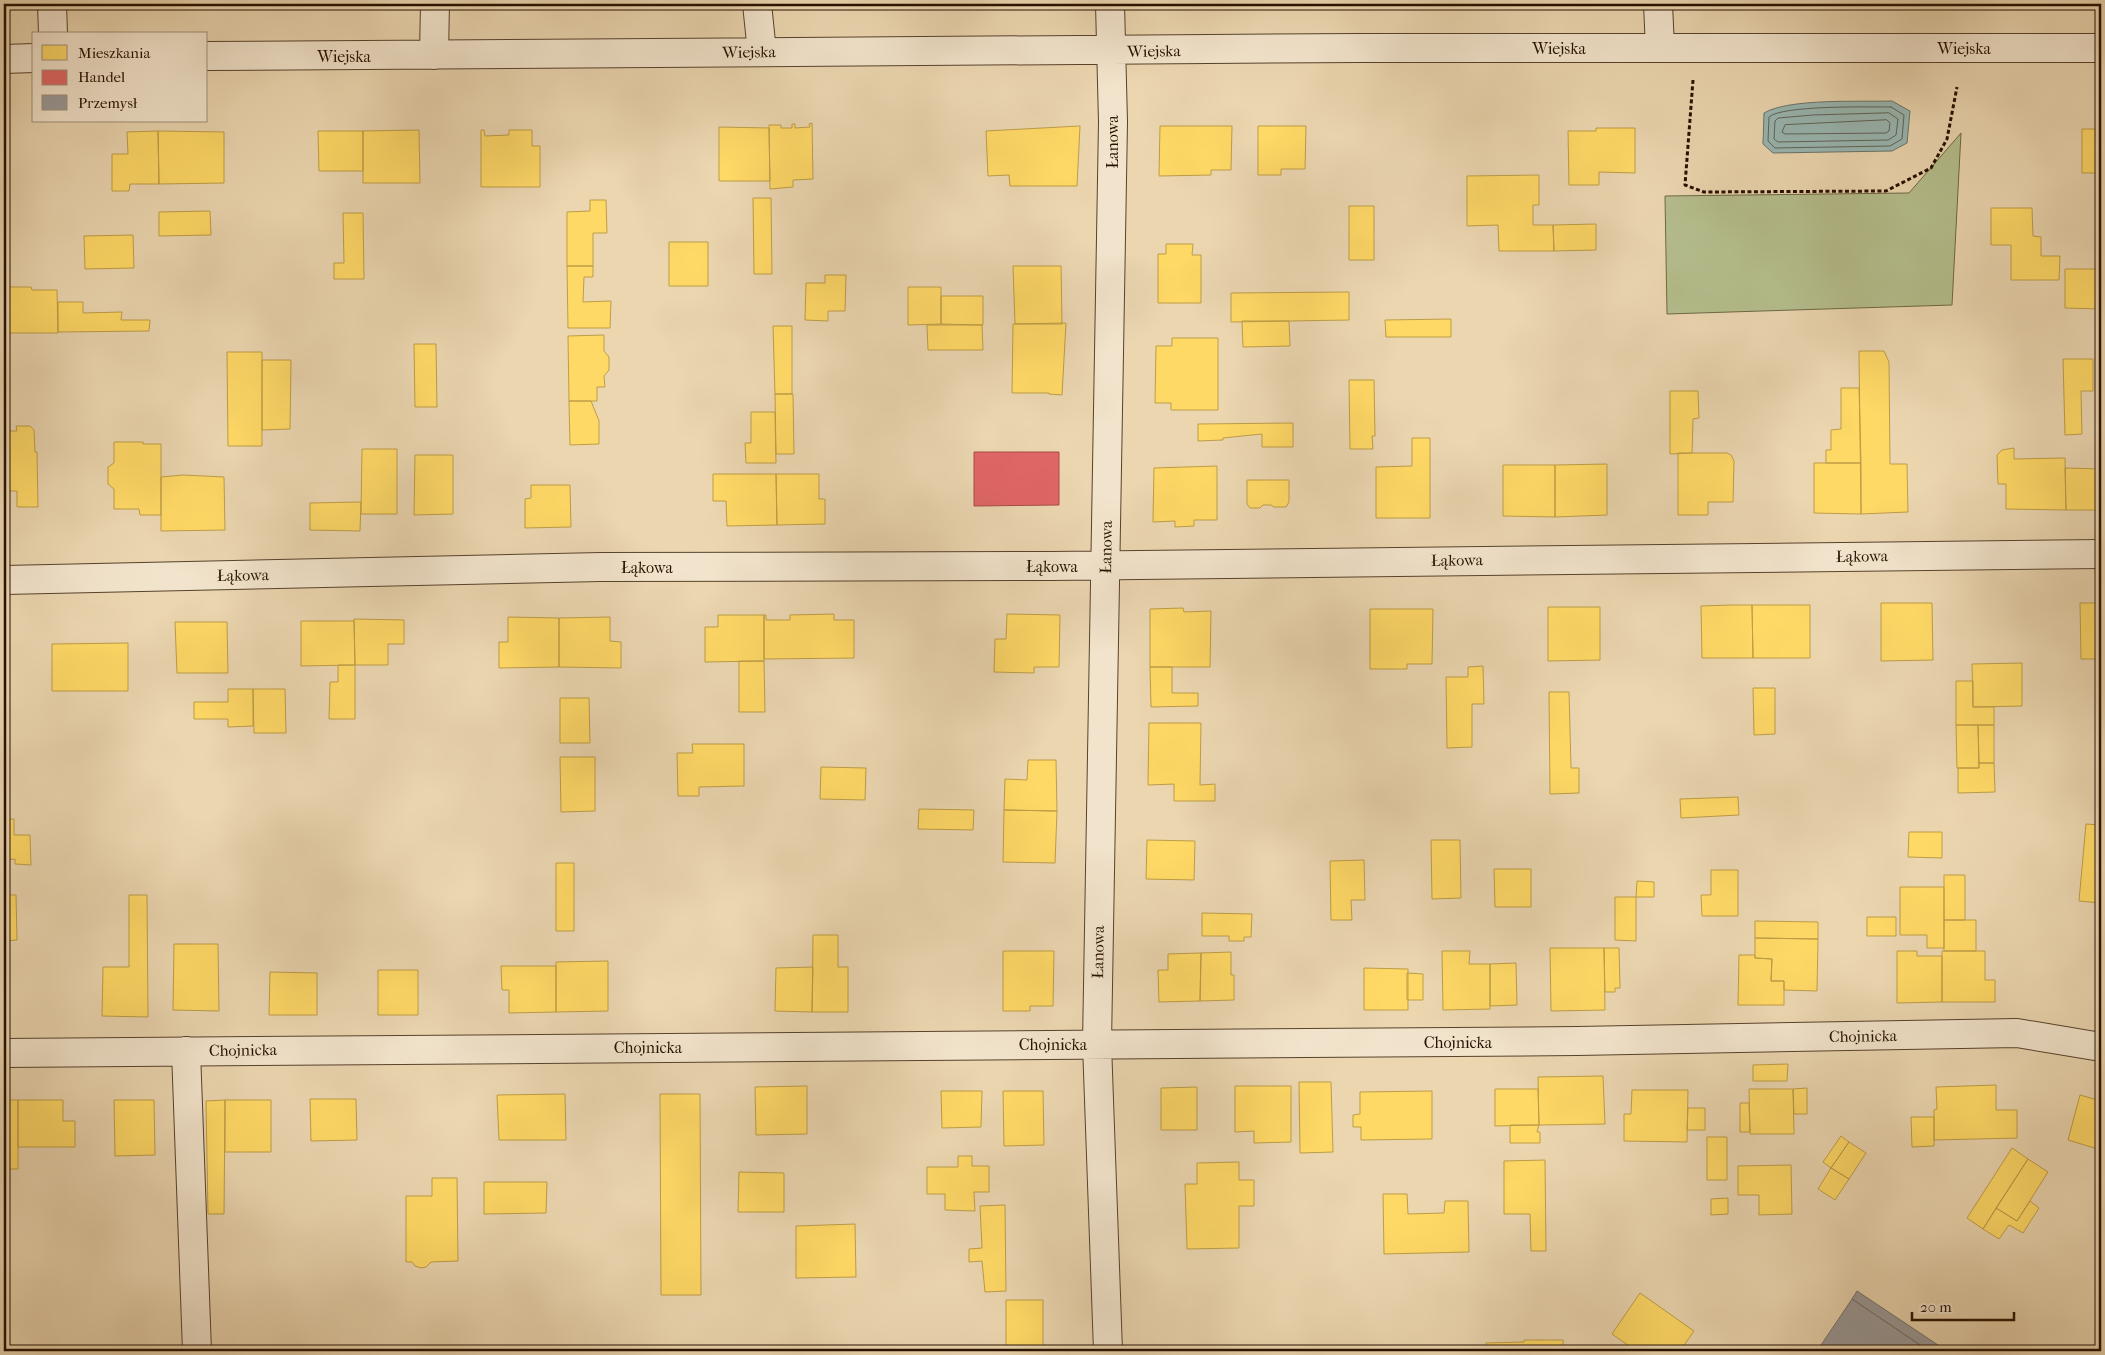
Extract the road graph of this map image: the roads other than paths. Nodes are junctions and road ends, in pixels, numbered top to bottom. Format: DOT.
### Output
graph roads {
  1 [pos="52,4"];
  2 [pos="435,4"];
  3 [pos="757,4"];
  4 [pos="1110,4"];
  5 [pos="1658,4"];
  6 [pos="53,32"];
  7 [pos="1660,48"];
  8 [pos="2101,48"];
  9 [pos="1111,51"];
  10 [pos="762,52"];
  11 [pos="434,55"];
  12 [pos="208,56"];
  13 [pos="4,58"];
  14 [pos="32,58"];
  15 [pos="2101,554"];
  16 [pos="1106,565"];
  17 [pos="4,580"];
  18 [pos="1097,1044"];
  19 [pos="2101,1047"];
  20 [pos="186,1051"];
  21 [pos="4,1052"];
  22 [pos="197,1351"];
  23 [pos="1108,1351"];
  1 -- 6 [label="street"];
  2 -- 11 [label="street"];
  3 -- 10 [label="street"];
  4 -- 9 [label="street, Łanowa"];
  5 -- 7 [label="street"];
  7 -- 8 [label="street, Wiejska"];
  7 -- 9 [label="street, Wiejska"];
  9 -- 10 [label="street, Wiejska"];
  9 -- 16 [label="street, Łanowa"];
  10 -- 11 [label="street, Wiejska"];
  11 -- 12 [label="street, Wiejska"];
  13 -- 14 [label="street"];
  15 -- 16 [label="street, Łąkowa"];
  16 -- 17 [label="street, Łąkowa"];
  16 -- 18 [label="street, Łanowa"];
  18 -- 19 [label="street, Chojnicka"];
  18 -- 20 [label="street, Chojnicka"];
  18 -- 23 [label="street, Łanowa"];
  20 -- 21 [label="street, Chojnicka"];
  20 -- 22 [label="street"];
}
